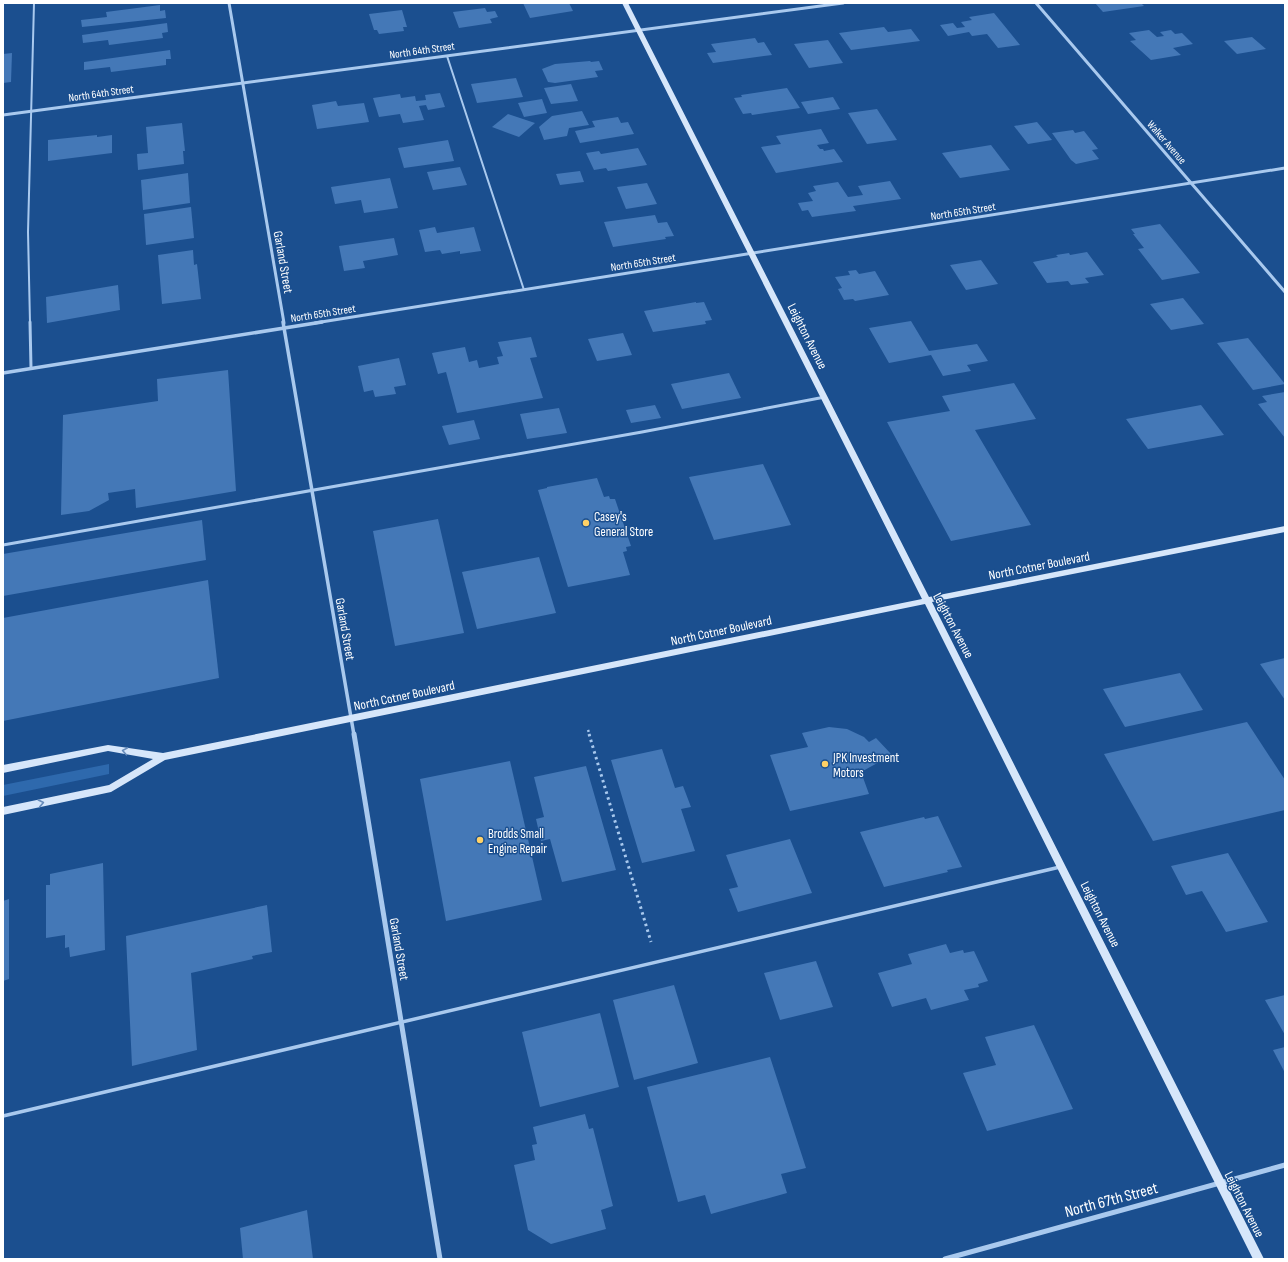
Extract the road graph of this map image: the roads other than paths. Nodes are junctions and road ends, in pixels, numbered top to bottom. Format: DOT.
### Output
graph roads {
  1 [pos="34,3"];
  2 [pos="229,3"];
  3 [pos="625,3"];
  4 [pos="843,3"];
  5 [pos="1036,3"];
  6 [pos="639,30"];
  7 [pos="447,56"];
  8 [pos="243,83"];
  9 [pos="31,111"];
  10 [pos="3,115"];
  11 [pos="1285,168"];
  12 [pos="1191,184"];
  13 [pos="752,254"];
  14 [pos="524,290"];
  15 [pos="1285,292"];
  16 [pos="285,328"];
  17 [pos="31,368"];
  18 [pos="3,372"];
  19 [pos="824,397"];
  20 [pos="312,491"];
  21 [pos="1285,529"];
  22 [pos="3,545"];
  23 [pos="927,601"];
  24 [pos="351,720"];
  25 [pos="163,758"];
  26 [pos="3,769"];
  27 [pos="3,810"];
  28 [pos="1062,866"];
  29 [pos="402,1022"];
  30 [pos="3,1116"];
  31 [pos="1285,1165"];
  32 [pos="1220,1183"];
  33 [pos="440,1259"];
  34 [pos="945,1259"];
  35 [pos="1259,1259"];
  1 -- 9 [label="lane"];
  2 -- 8 [label="street, Garland Street"];
  3 -- 6 [label="street, Leighton Avenue"];
  4 -- 6 [label="street, North 64th Street"];
  5 -- 12 [label="street, Walker Avenue"];
  6 -- 7 [label="street, North 64th Street"];
  6 -- 13 [label="street, Leighton Avenue"];
  7 -- 8 [label="street, North 64th Street"];
  7 -- 14 [label="lane"];
  8 -- 9 [label="street, North 64th Street"];
  8 -- 16 [label="street, Garland Street"];
  9 -- 10 [label="street, North 64th Street"];
  9 -- 17 [label="lane"];
  11 -- 12 [label="street, North 65th Street"];
  12 -- 13 [label="street, North 65th Street"];
  12 -- 15 [label="street, Walker Avenue"];
  13 -- 14 [label="street, North 65th Street"];
  13 -- 19 [label="street, Leighton Avenue"];
  14 -- 16 [label="street, North 65th Street"];
  16 -- 17 [label="street, North 65th Street"];
  16 -- 20 [label="street, Garland Street"];
  17 -- 18 [label="street, North 65th Street"];
  19 -- 20 [label="lane"];
  19 -- 23 [label="street, Leighton Avenue"];
  20 -- 22 [label="lane"];
  20 -- 24 [label="street, Garland Street"];
  21 -- 23 [label="street, North Cotner Boulevard"];
  23 -- 24 [label="street, North Cotner Boulevard"];
  23 -- 28 [label="street, Leighton Avenue"];
  24 -- 25 [label="street, North Cotner Boulevard"];
  24 -- 29 [label="street, Garland Street"];
  25 -- 26 [label="street, North Cotner Boulevard, one-way"];
  27 -- 25 [label="street, North Cotner Boulevard, one-way"];
  28 -- 29 [label="lane"];
  28 -- 32 [label="street, Leighton Avenue"];
  29 -- 30 [label="lane"];
  29 -- 33 [label="street, Garland Street"];
  31 -- 32 [label="street, North 67th Street"];
  32 -- 34 [label="street, North 67th Street"];
  32 -- 35 [label="street, Leighton Avenue"];
}
